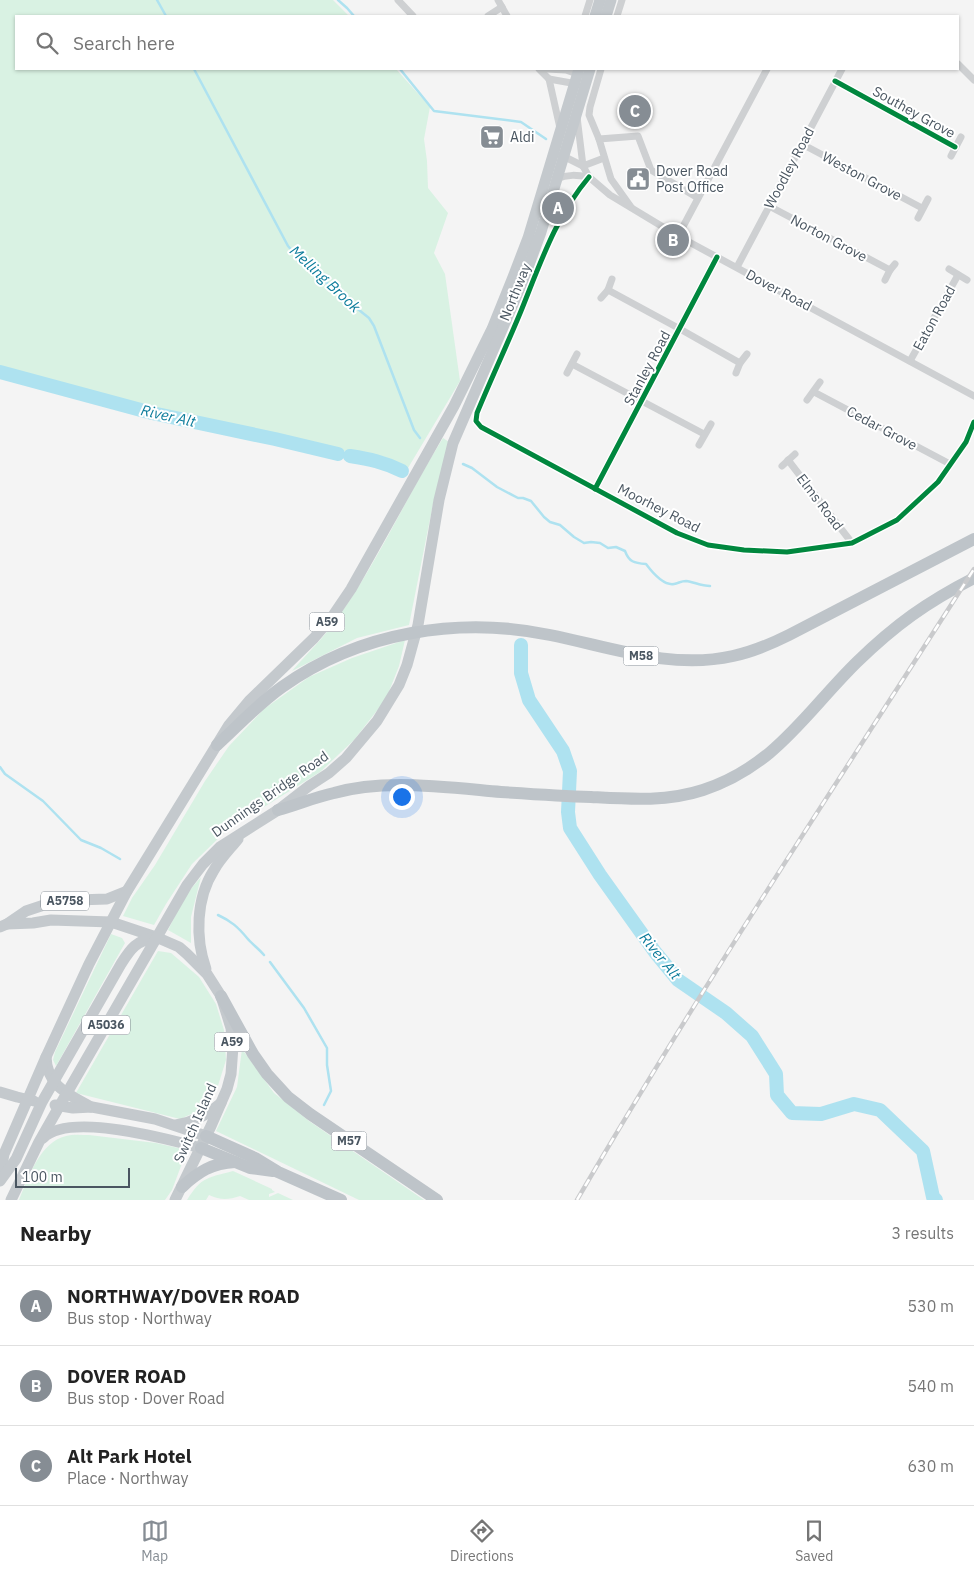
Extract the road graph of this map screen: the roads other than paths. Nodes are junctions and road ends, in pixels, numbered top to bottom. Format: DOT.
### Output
graph roads {
  1 [pos="398,0"];
  2 [pos="498,0"];
  3 [pos="590,0"];
  4 [pos="600,0"];
  5 [pos="611,0"];
  6 [pos="622,0"];
  7 [pos="502,8"];
  8 [pos="412,15"];
  9 [pos="490,15"];
  10 [pos="506,15"];
  11 [pos="585,15"];
  12 [pos="595,15"];
  13 [pos="606,15"];
  14 [pos="617,15"];
  15 [pos="959,65"];
  16 [pos="540,70"];
  17 [pos="566,70"];
  18 [pos="601,70"];
  19 [pos="766,70"];
  20 [pos="841,70"];
  21 [pos="580,77"];
  22 [pos="549,79"];
  23 [pos="974,80"];
  24 [pos="835,81"];
  25 [pos="577,112"];
  26 [pos="560,130"];
  27 [pos="961,137"];
  28 [pos="598,139"];
  29 [pos="802,144"];
  30 [pos="956,147"];
  31 [pos="558,154"];
  32 [pos="951,156"];
  33 [pos="604,158"];
  34 [pos="583,166"];
  35 [pos="589,177"];
  36 [pos="556,179"];
  37 [pos="611,179"];
  38 [pos="600,187"];
  39 [pos="698,198"];
  40 [pos="928,199"];
  41 [pos="769,206"];
  42 [pos="922,208"];
  43 [pos="632,209"];
  44 [pos="918,218"];
  45 [pos="678,236"];
  46 [pos="717,257"];
  47 [pos="895,264"];
  48 [pos="737,267"];
  49 [pos="949,269"];
  50 [pos="890,270"];
  51 [pos="958,275"];
  52 [pos="612,279"];
  53 [pos="885,280"];
  54 [pos="967,280"];
  55 [pos="608,290"];
  56 [pos="601,298"];
  57 [pos="680,328"];
  58 [pos="577,354"];
  59 [pos="747,354"];
  60 [pos="910,361"];
  61 [pos="740,363"];
  62 [pos="572,364"];
  63 [pos="567,373"];
  64 [pos="736,373"];
  65 [pos="820,382"];
  66 [pos="814,392"];
  67 [pos="974,396"];
  68 [pos="807,400"];
  69 [pos="642,401"];
  70 [pos="476,422"];
  71 [pos="974,422"];
  72 [pos="710,424"];
  73 [pos="704,434"];
  74 [pos="700,446"];
  75 [pos="795,454"];
  76 [pos="788,460"];
  77 [pos="950,464"];
  78 [pos="782,466"];
  79 [pos="595,488"];
  80 [pos="439,500"];
  81 [pos="974,539"];
  82 [pos="852,543"];
  83 [pos="974,578"];
  84 [pos="217,745"];
  85 [pos="278,810"];
  86 [pos="244,832"];
  87 [pos="127,891"];
  88 [pos="110,922"];
  89 [pos="4,925"];
  90 [pos="156,937"];
  91 [pos="135,945"];
  92 [pos="145,957"];
  93 [pos="207,974"];
  94 [pos="221,996"];
  95 [pos="46,1057"];
  96 [pos="54,1082"];
  97 [pos="0,1092"];
  98 [pos="67,1093"];
  99 [pos="27,1100"];
  100 [pos="42,1102"];
  101 [pos="222,1102"];
  102 [pos="60,1105"];
  103 [pos="92,1107"];
  104 [pos="176,1125"];
  105 [pos="39,1142"];
  106 [pos="204,1142"];
  107 [pos="237,1162"];
  108 [pos="278,1172"];
  109 [pos="0,1176"];
  110 [pos="0,1182"];
  111 [pos="182,1187"];
  112 [pos="11,1200"];
  113 [pos="175,1200"];
  114 [pos="341,1200"];
  115 [pos="437,1200"];
  1 -- 8 [label="street"];
  2 -- 7 [label="street"];
  3 -- 11 [label="street"];
  4 -- 12 [label="highway"];
  5 -- 13 [label="highway"];
  6 -- 14 [label="street"];
  7 -- 9 [label="street"];
  7 -- 10 [label="street"];
  15 -- 23 [label="street"];
  16 -- 22 [label="street"];
  17 -- 21 [label="street"];
  18 -- 28 [label="street"];
  19 -- 39 [label="street"];
  20 -- 24 [label="street, Woodley Road"];
  21 -- 22 [label="street"];
  21 -- 25 [label="highway, Northway / A59"];
  21 -- 26 [label="highway, Northway / A59"];
  22 -- 26 [label="street"];
  24 -- 29 [label="street, Woodley Road"];
  24 -- 30 [label="street, Southey Grove"];
  25 -- 31 [label="highway, Northway / A59"];
  25 -- 34 [label="street, Dover Road"];
  26 -- 31 [label="highway, Northway / A59"];
  27 -- 30 [label="street, Southey Grove"];
  28 -- 33 [label="street"];
  28 -- 39 [label="street"];
  29 -- 41 [label="street, Woodley Road"];
  29 -- 42 [label="street, Weston Grove"];
  30 -- 32 [label="street, Southey Grove"];
  31 -- 34 [label="street"];
  31 -- 36 [label="highway, Northway / A59"];
  31 -- 84 [label="highway, Northway / A59"];
  33 -- 34 [label="street"];
  33 -- 37 [label="street"];
  34 -- 35 [label="street, Dover Road"];
  35 -- 36 [label="street"];
  35 -- 38 [label="street, Dover Road"];
  35 -- 70 [label="street, Northway"];
  36 -- 80 [label="highway, Northway / A59"];
  37 -- 38 [label="street"];
  37 -- 43 [label="street"];
  38 -- 43 [label="street, Dover Road"];
  39 -- 45 [label="street"];
  40 -- 42 [label="street"];
  41 -- 48 [label="street, Woodley Road"];
  41 -- 50 [label="street, Norton Grove"];
  42 -- 44 [label="street"];
  43 -- 45 [label="street, Dover Road"];
  45 -- 46 [label="street, Dover Road"];
  46 -- 48 [label="street, Dover Road"];
  46 -- 57 [label="street, Stanley Road"];
  47 -- 50 [label="street"];
  48 -- 60 [label="street, Dover Road"];
  49 -- 51 [label="street, Eaton Road"];
  50 -- 53 [label="street"];
  51 -- 54 [label="street, Eaton Road"];
  51 -- 60 [label="street, Eaton Road"];
  52 -- 55 [label="street"];
  55 -- 56 [label="street"];
  55 -- 57 [label="street"];
  57 -- 61 [label="street"];
  57 -- 69 [label="street, Stanley Road"];
  58 -- 62 [label="street"];
  59 -- 61 [label="street"];
  60 -- 67 [label="street, Dover Road"];
  61 -- 64 [label="street"];
  62 -- 63 [label="street"];
  62 -- 69 [label="street"];
  65 -- 66 [label="street"];
  66 -- 68 [label="street"];
  66 -- 77 [label="street, Cedar Grove"];
  69 -- 73 [label="street"];
  69 -- 79 [label="street, Stanley Road"];
  70 -- 79 [label="street, Moorhey Road"];
  71 -- 77 [label="street, Moorhey Road"];
  72 -- 73 [label="street"];
  73 -- 74 [label="street"];
  75 -- 76 [label="street, Elms Road"];
  76 -- 78 [label="street, Elms Road"];
  76 -- 82 [label="street, Elms Road"];
  77 -- 82 [label="street, Moorhey Road"];
  79 -- 82 [label="street, Moorhey Road"];
  80 -- 85 [label="highway, Dunnings Bridge Road / A59"];
  81 -- 84 [label="highway, M58"];
  83 -- 85 [label="highway"];
  84 -- 87 [label="highway, A59"];
  85 -- 86 [label="highway, Dunnings Bridge Road / A59"];
  86 -- 90 [label="highway, Dunnings Bridge Road / A5036"];
  86 -- 93 [label="highway, A59"];
  87 -- 88 [label="highway, A5036"];
  87 -- 89 [label="highway, A5758"];
  88 -- 89 [label="highway, Switch Island / A5758"];
  88 -- 90 [label="highway, Switch Island / A5758"];
  88 -- 91 [label="highway"];
  88 -- 95 [label="highway, A5036"];
  90 -- 91 [label="highway"];
  90 -- 92 [label="highway, A5036"];
  90 -- 93 [label="highway, Switch Island / A5758"];
  91 -- 92 [label="highway"];
  91 -- 96 [label="highway"];
  92 -- 98 [label="highway, A5036"];
  93 -- 94 [label="highway, Switch Island / A59"];
  94 -- 101 [label="highway, Switch Island / A59"];
  94 -- 115 [label="highway, M57"];
  95 -- 96 [label="highway"];
  95 -- 99 [label="highway, A5036"];
  96 -- 98 [label="highway"];
  96 -- 100 [label="highway"];
  97 -- 99 [label="highway"];
  98 -- 102 [label="highway, A5036"];
  98 -- 103 [label="highway"];
  99 -- 100 [label="highway"];
  99 -- 109 [label="highway, A5036"];
  100 -- 102 [label="highway"];
  100 -- 110 [label="highway"];
  101 -- 104 [label="highway"];
  101 -- 106 [label="highway, Switch Island / A59"];
  102 -- 103 [label="highway"];
  102 -- 105 [label="highway, A5036"];
  103 -- 104 [label="highway, Switch Island"];
  104 -- 106 [label="highway, Switch Island"];
  105 -- 106 [label="highway"];
  105 -- 112 [label="highway, A5036"];
  106 -- 107 [label="highway"];
  106 -- 108 [label="highway"];
  106 -- 111 [label="highway, Switch Island / A59"];
  107 -- 108 [label="highway"];
  107 -- 111 [label="highway"];
  108 -- 114 [label="highway"];
  111 -- 113 [label="highway, Switch Island / A59"];
}
